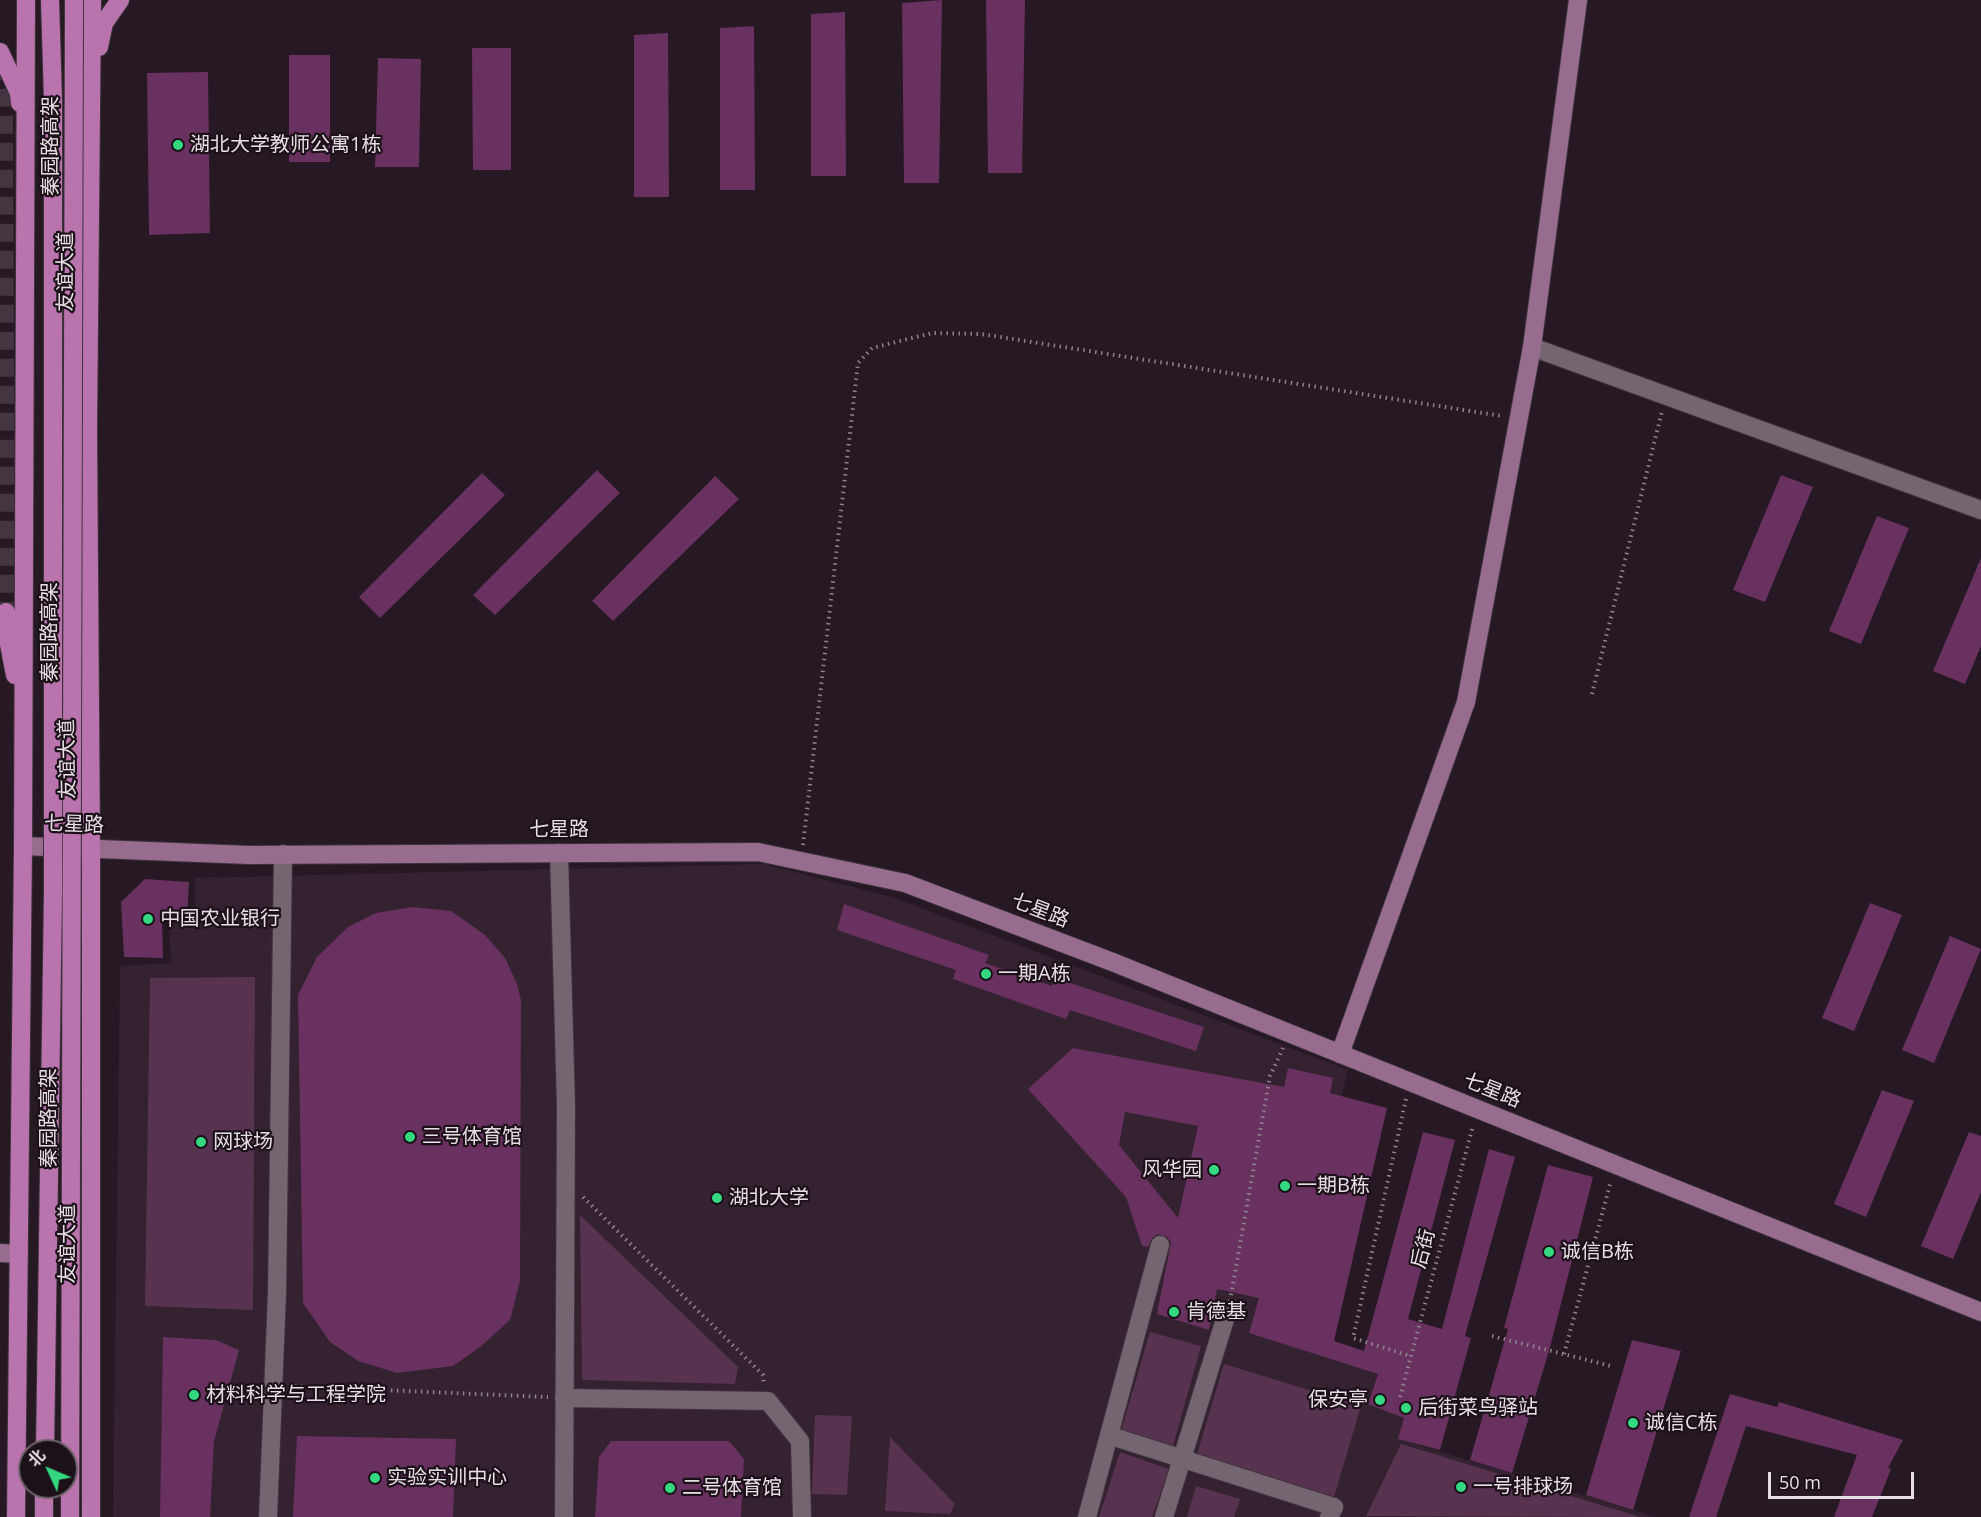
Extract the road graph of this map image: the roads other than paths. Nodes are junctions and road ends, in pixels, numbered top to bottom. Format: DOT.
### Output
graph roads {
  1 [pos="26,0"];
  2 [pos="50,0"];
  3 [pos="74,0"];
  4 [pos="92,0"];
  5 [pos="120,0"];
  6 [pos="1578,0"];
  7 [pos="0,52"];
  8 [pos="90,93"];
  9 [pos="26,138"];
  10 [pos="1532,347"];
  11 [pos="1981,510"];
  12 [pos="6,612"];
  13 [pos="23,706"];
  14 [pos="23,846"];
  15 [pos="91,848"];
  16 [pos="559,853"];
  17 [pos="283,854"];
  18 [pos="1340,1054"];
  19 [pos="1160,1245"];
  20 [pos="0,1253"];
  21 [pos="19,1254"];
  22 [pos="1981,1311"];
  23 [pos="1226,1316"];
  24 [pos="564,1398"];
  25 [pos="1111,1436"];
  26 [pos="45,1439"];
  27 [pos="1182,1459"];
  28 [pos="44,1499"];
  29 [pos="16,1517"];
  30 [pos="44,1517"];
  31 [pos="70,1517"];
  32 [pos="91,1517"];
  33 [pos="268,1517"];
  34 [pos="564,1517"];
  35 [pos="802,1517"];
  36 [pos="1087,1517"];
  37 [pos="1164,1517"];
  38 [pos="1329,1517"];
  1 -- 9 [label="main road, 友谊大道"];
  2 -- 26 [label="main road, 秦园路高架, bridge"];
  3 -- 31 [label="main road, 秦园路高架, bridge"];
  4 -- 8 [label="main road, 友谊大道"];
  5 -- 8 [label="main road"];
  6 -- 10 [label="street"];
  7 -- 9 [label="main road"];
  8 -- 15 [label="main road, 友谊大道"];
  9 -- 13 [label="main road, 友谊大道"];
  10 -- 11 [label="street"];
  10 -- 18 [label="street"];
  12 -- 13 [label="main road"];
  13 -- 14 [label="main road, 友谊大道"];
  14 -- 15 [label="street, 七星路"];
  14 -- 21 [label="main road, 友谊大道"];
  15 -- 17 [label="street, 七星路"];
  15 -- 32 [label="main road, 友谊大道"];
  16 -- 17 [label="street, 七星路"];
  16 -- 18 [label="street, 七星路"];
  16 -- 24 [label="street"];
  17 -- 33 [label="street"];
  18 -- 22 [label="street, 七星路"];
  19 -- 25 [label="street"];
  20 -- 21 [label="street"];
  21 -- 29 [label="main road, 友谊大道"];
  23 -- 27 [label="street"];
  24 -- 34 [label="street"];
  24 -- 35 [label="street"];
  25 -- 27 [label="street"];
  25 -- 36 [label="street"];
  27 -- 37 [label="street"];
  27 -- 38 [label="street"];
  28 -- 30 [label="main road"];
}
